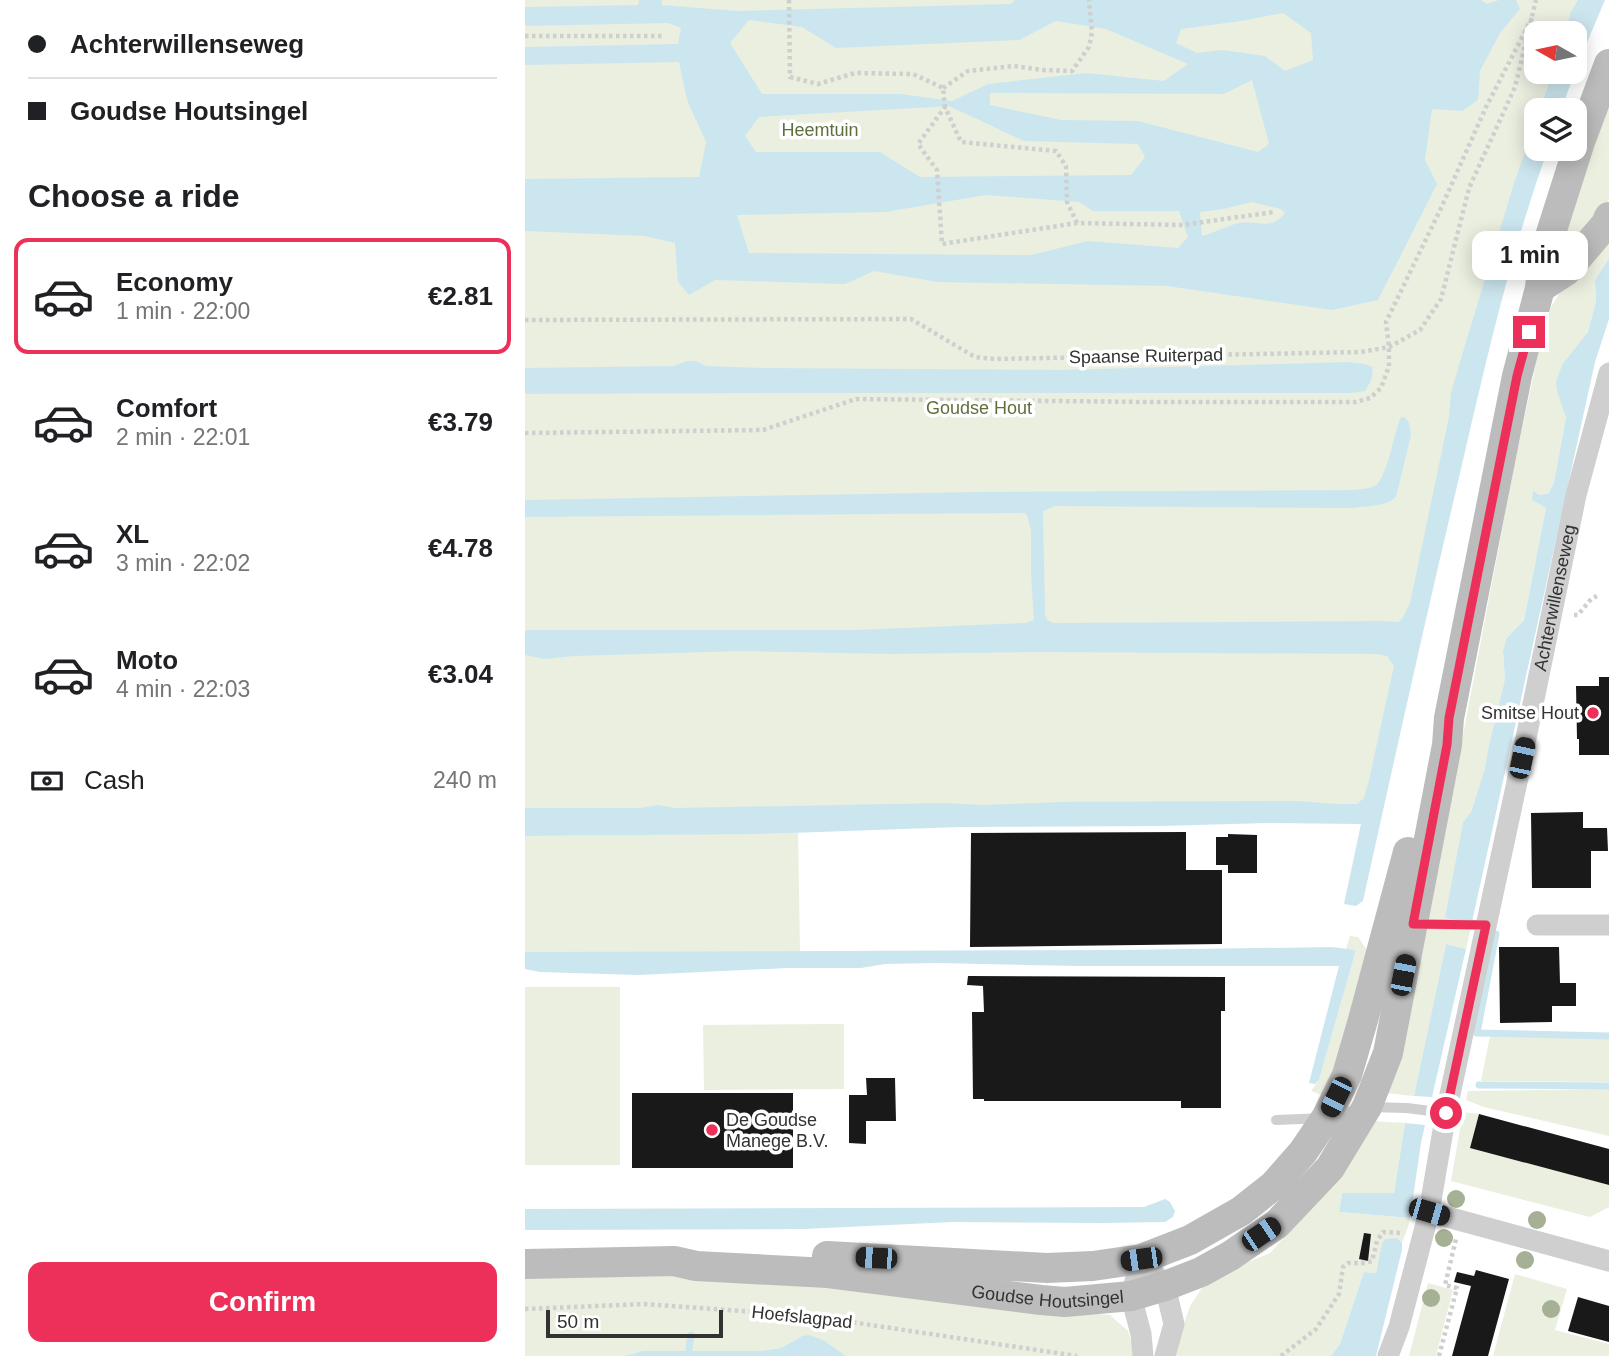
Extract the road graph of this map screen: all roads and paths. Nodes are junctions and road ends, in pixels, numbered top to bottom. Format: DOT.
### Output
graph roads {
  1 [pos="1089,0"];
  2 [pos="1536,0"];
  3 [pos="789,1"];
  4 [pos="1532,18"];
  5 [pos="525,36"];
  6 [pos="662,36"];
  7 [pos="1609,64"];
  8 [pos="943,88"];
  9 [pos="945,107"];
  10 [pos="1274,212"];
  11 [pos="1609,217"];
  12 [pos="1077,223"];
  13 [pos="1540,288"];
  14 [pos="525,320"];
  15 [pos="1389,347"];
  16 [pos="1609,373"];
  17 [pos="525,433"];
  18 [pos="1449,718"];
  19 [pos="1413,924"];
  20 [pos="1486,925"];
  21 [pos="1537,925"];
  22 [pos="1609,925"];
  23 [pos="1367,1107"];
  24 [pos="1440,1112"];
  25 [pos="1326,1118"];
  26 [pos="1276,1120"];
  27 [pos="1429,1212"];
  28 [pos="1461,1221"];
  29 [pos="1423,1236"];
  30 [pos="1141,1259"];
  31 [pos="674,1261"];
  32 [pos="1609,1261"];
  33 [pos="525,1264"];
  34 [pos="1165,1286"];
  35 [pos="1131,1296"];
  36 [pos="525,1309"];
  37 [pos="1076,1356"];
  38 [pos="1143,1356"];
  39 [pos="1165,1356"];
  40 [pos="1281,1356"];
  41 [pos="1388,1356"];
  42 [pos="1439,1356"];
  1 -- 8 [label="path"];
  2 -- 4 [label="path, Spaanse Ruiterpad"];
  3 -- 8 [label="path"];
  4 -- 15 [label="path"];
  4 -- 15 [label="path, Spaanse Ruiterpad"];
  5 -- 6 [label="path"];
  7 -- 13 [label="main road, Goudse Houtsingel"];
  8 -- 9 [label="path"];
  9 -- 12 [label="path"];
  9 -- 12 [label="path"];
  10 -- 12 [label="path"];
  11 -- 13 [label="main road"];
  13 -- 18 [label="main road, Goudse Houtsingel"];
  14 -- 15 [label="path, Spaanse Ruiterpad"];
  15 -- 17 [label="path"];
  16 -- 20 [label="street, Achterwillenseweg"];
  18 -- 19 [label="main road, Goudse Houtsingel"];
  18 -- 25 [label="main road, Goudse Houtsingel"];
  19 -- 20 [label="lane"];
  19 -- 23 [label="main road, Goudse Houtsingel"];
  20 -- 24 [label="street, Achterwillenseweg"];
  21 -- 22 [label="street"];
  23 -- 24 [label="lane"];
  23 -- 25 [label="lane"];
  23 -- 34 [label="main road, Goudse Houtsingel"];
  24 -- 27 [label="street, Achterwillenseweg"];
  25 -- 26 [label="lane"];
  25 -- 30 [label="main road, Goudse Houtsingel"];
  27 -- 28 [label="street"];
  27 -- 29 [label="street, Achterwillenseweg"];
  28 -- 32 [label="street"];
  28 -- 42 [label="path"];
  29 -- 40 [label="path"];
  29 -- 41 [label="street, Achterwillenseweg"];
  30 -- 31 [label="main road, Goudse Houtsingel"];
  30 -- 34 [label="street"];
  30 -- 35 [label="street"];
  31 -- 33 [label="main road, Goudse Houtsingel"];
  31 -- 35 [label="main road, Goudse Houtsingel"];
  34 -- 35 [label="main road, Goudse Houtsingel"];
  34 -- 39 [label="street"];
  35 -- 38 [label="street"];
  36 -- 37 [label="path, Hoefslagpad"];
}
